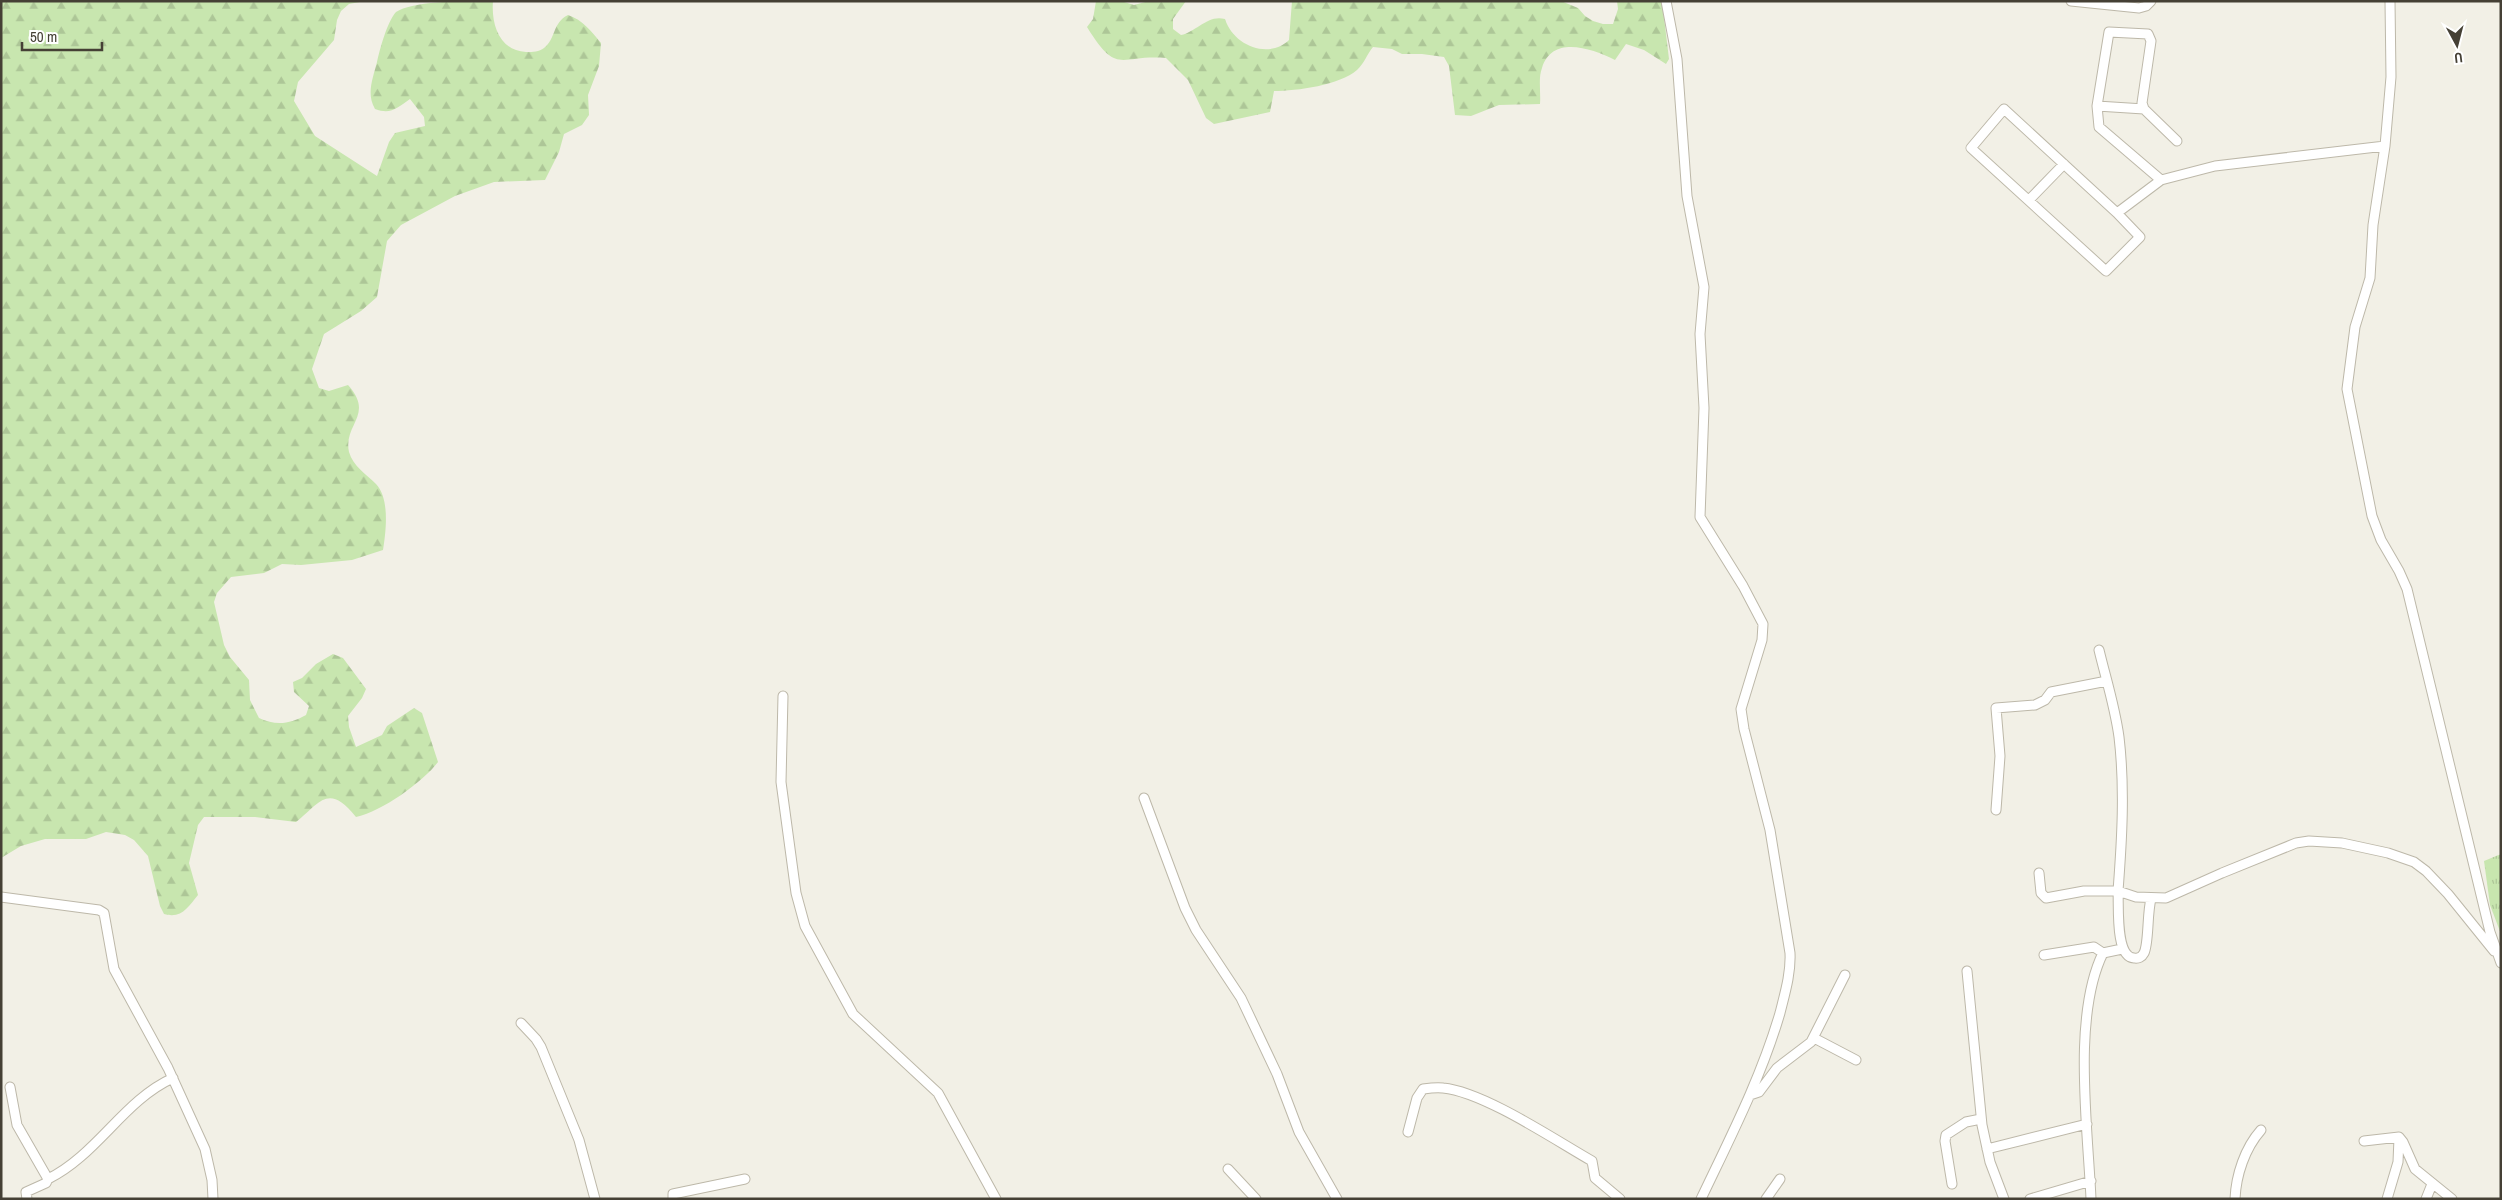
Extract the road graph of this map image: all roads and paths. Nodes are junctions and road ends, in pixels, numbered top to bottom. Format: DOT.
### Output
graph roads {
  1 [pos="1666,1"];
  2 [pos="2071,1"];
  3 [pos="2151,1"];
  4 [pos="2390,1"];
  5 [pos="2109,3"];
  6 [pos="2097,106"];
  7 [pos="2144,109"];
  8 [pos="2177,141"];
  9 [pos="2385,146"];
  10 [pos="2064,164"];
  11 [pos="2161,180"];
  12 [pos="2029,200"];
  13 [pos="2117,214"];
  14 [pos="2098,650"];
  15 [pos="2106,680"];
  16 [pos="783,696"];
  17 [pos="1144,798"];
  18 [pos="1996,810"];
  19 [pos="2039,873"];
  20 [pos="2118,891"];
  21 [pos="1,897"];
  22 [pos="2151,899"];
  23 [pos="2122,949"];
  24 [pos="2102,953"];
  25 [pos="2044,955"];
  26 [pos="2499,959"];
  27 [pos="1967,971"];
  28 [pos="1845,975"];
  29 [pos="521,1023"];
  30 [pos="1814,1038"];
  31 [pos="1856,1060"];
  32 [pos="172,1078"];
  33 [pos="10,1087"];
  34 [pos="1750,1095"];
  35 [pos="1981,1119"];
  36 [pos="2087,1124"];
  37 [pos="2261,1130"];
  38 [pos="1408,1132"];
  39 [pos="2398,1137"];
  40 [pos="2364,1141"];
  41 [pos="1987,1149"];
  42 [pos="1228,1168"];
  43 [pos="48,1178"];
  44 [pos="745,1179"];
  45 [pos="1780,1180"];
  46 [pos="2091,1181"];
  47 [pos="1952,1184"];
  48 [pos="2432,1184"];
  49 [pos="27,1199"];
  50 [pos="213,1199"];
  51 [pos="595,1199"];
  52 [pos="673,1199"];
  53 [pos="996,1199"];
  54 [pos="1256,1199"];
  55 [pos="1337,1199"];
  56 [pos="1620,1199"];
  57 [pos="1701,1199"];
  58 [pos="1766,1199"];
  59 [pos="2004,1199"];
  60 [pos="2030,1199"];
  61 [pos="2091,1199"];
  62 [pos="2234,1199"];
  63 [pos="2388,1199"];
  64 [pos="2426,1199"];
  65 [pos="2452,1199"];
  1 -- 34 [label="street"];
  2 -- 5 [label="street"];
  3 -- 5 [label="street"];
  4 -- 9 [label="street"];
  6 -- 7 [label="street"];
  6 -- 7 [label="street"];
  6 -- 11 [label="street"];
  7 -- 8 [label="street"];
  9 -- 11 [label="street"];
  9 -- 26 [label="street"];
  10 -- 12 [label="street"];
  10 -- 12 [label="street"];
  10 -- 13 [label="street"];
  11 -- 13 [label="street"];
  12 -- 13 [label="street"];
  14 -- 15 [label="street"];
  15 -- 18 [label="street"];
  15 -- 20 [label="street"];
  16 -- 53 [label="street"];
  17 -- 55 [label="street"];
  19 -- 20 [label="street"];
  20 -- 22 [label="street"];
  20 -- 23 [label="street"];
  21 -- 32 [label="street"];
  22 -- 23 [label="street"];
  22 -- 26 [label="street"];
  23 -- 24 [label="street"];
  24 -- 25 [label="street"];
  24 -- 36 [label="street"];
  27 -- 35 [label="street"];
  28 -- 30 [label="street"];
  29 -- 51 [label="street"];
  30 -- 31 [label="street"];
  30 -- 34 [label="street"];
  32 -- 43 [label="street"];
  32 -- 50 [label="street"];
  33 -- 43 [label="street"];
  34 -- 57 [label="street"];
  35 -- 41 [label="street"];
  35 -- 47 [label="street"];
  36 -- 41 [label="street"];
  36 -- 46 [label="street"];
  37 -- 62 [label="street"];
  38 -- 56 [label="street"];
  39 -- 40 [label="street"];
  39 -- 48 [label="street"];
  39 -- 63 [label="street"];
  41 -- 59 [label="street"];
  42 -- 54 [label="street"];
  43 -- 49 [label="street"];
  44 -- 52 [label="street"];
  45 -- 58 [label="street"];
  46 -- 60 [label="street"];
  46 -- 61 [label="street"];
  48 -- 64 [label="street"];
  48 -- 65 [label="street"];
}
